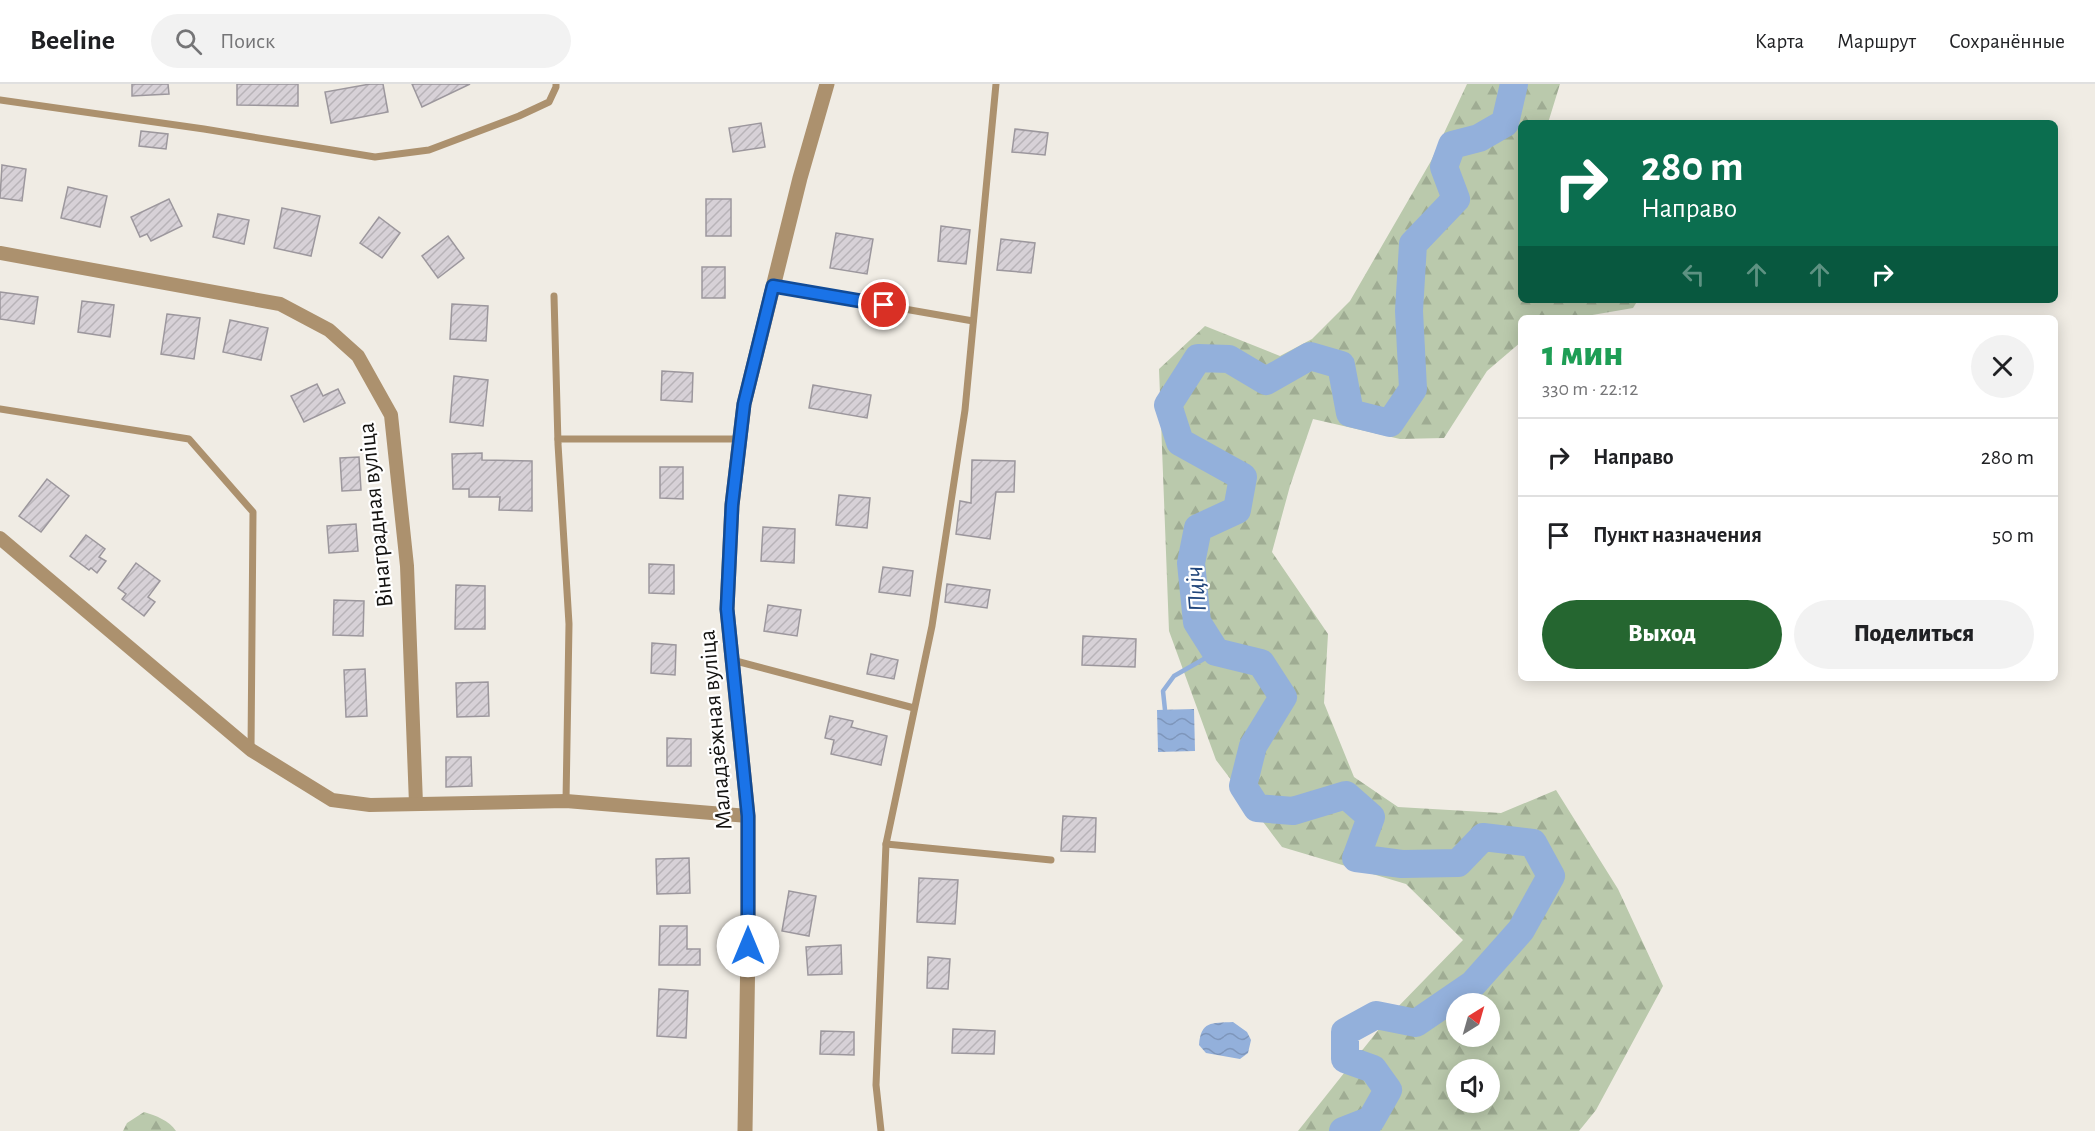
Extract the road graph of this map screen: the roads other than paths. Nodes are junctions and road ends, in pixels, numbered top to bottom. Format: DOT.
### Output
graph roads {
  1 [pos="556,84"];
  2 [pos="827,84"];
  3 [pos="996,84"];
  4 [pos="0,100"];
  5 [pos="0,253"];
  6 [pos="773,286"];
  7 [pos="554,296"];
  8 [pos="973,321"];
  9 [pos="0,409"];
  10 [pos="558,439"];
  11 [pos="740,439"];
  12 [pos="0,538"];
  13 [pos="732,660"];
  14 [pos="915,708"];
  15 [pos="251,750"];
  16 [pos="566,801"];
  17 [pos="416,804"];
  18 [pos="748,816"];
  19 [pos="886,844"];
  20 [pos="1051,860"];
  21 [pos="745,1131"];
  22 [pos="881,1131"];
  1 -- 4 [label="lane"];
  2 -- 6 [label="street, Маладзёжная вуліца"];
  3 -- 8 [label="lane"];
  5 -- 17 [label="street, Вінаградная вуліца"];
  6 -- 8 [label="lane"];
  6 -- 11 [label="street, Маладзёжная вуліца"];
  7 -- 10 [label="lane"];
  8 -- 14 [label="lane"];
  9 -- 15 [label="lane"];
  10 -- 11 [label="lane"];
  10 -- 16 [label="lane"];
  11 -- 13 [label="street, Маладзёжная вуліца"];
  12 -- 15 [label="street"];
  13 -- 14 [label="lane"];
  13 -- 18 [label="street, Маладзёжная вуліца"];
  14 -- 19 [label="lane"];
  15 -- 17 [label="street"];
  16 -- 17 [label="street"];
  16 -- 18 [label="street"];
  18 -- 21 [label="street, Маладзёжная вуліца"];
  19 -- 20 [label="lane"];
  19 -- 22 [label="lane"];
}
